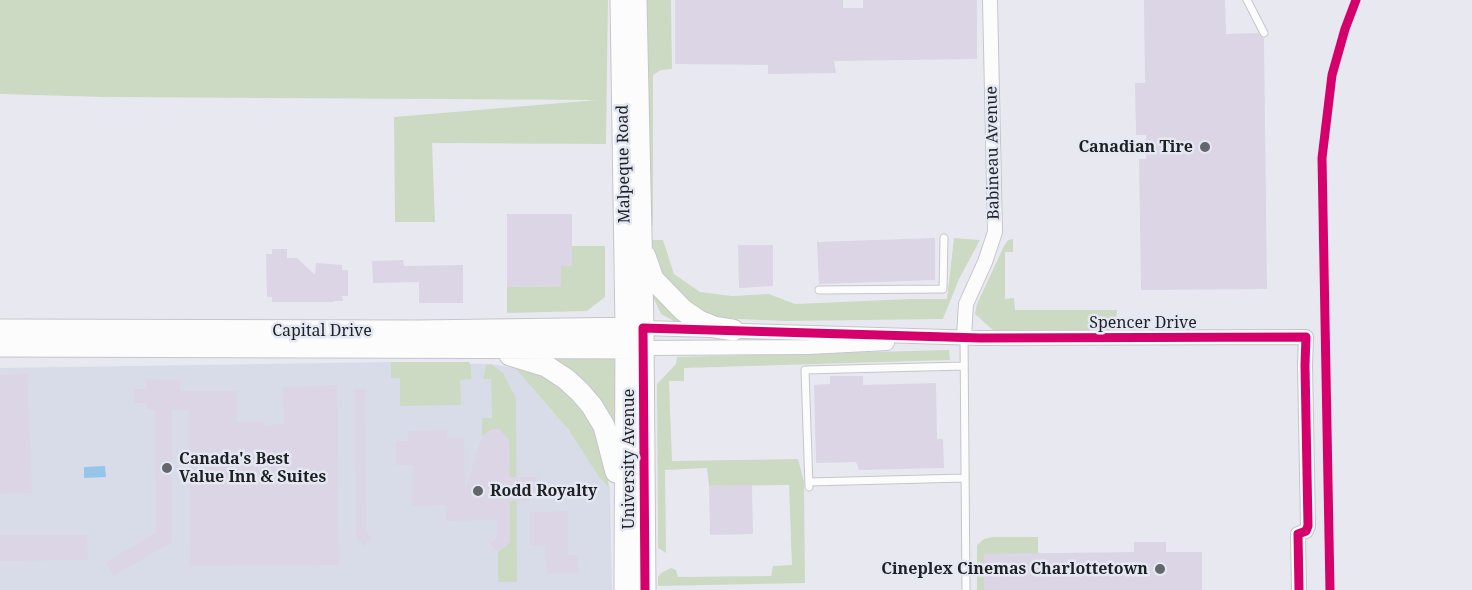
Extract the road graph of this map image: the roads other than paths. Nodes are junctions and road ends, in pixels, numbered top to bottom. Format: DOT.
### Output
graph roads {
  1 [pos="621,0"];
  2 [pos="636,0"];
  3 [pos="990,0"];
  4 [pos="1247,0"];
  5 [pos="1264,33"];
  6 [pos="640,208"];
  7 [pos="944,238"];
  8 [pos="819,290"];
  9 [pos="0,330"];
  10 [pos="733,330"];
  11 [pos="949,337"];
  12 [pos="964,337"];
  13 [pos="634,338"];
  14 [pos="0,346"];
  15 [pos="493,349"];
  16 [pos="964,366"];
  17 [pos="965,478"];
  18 [pos="624,510"];
  19 [pos="625,590"];
  20 [pos="645,590"];
  21 [pos="966,590"];
  22 [pos="1299,590"];
  1 -- 13 [label="main road, Malpeque Road"];
  2 -- 6 [label="main road, University Avenue"];
  3 -- 12 [label="street, Babineau Avenue"];
  4 -- 5 [label="lane"];
  6 -- 10 [label="main road"];
  6 -- 13 [label="main road, University Avenue"];
  7 -- 8 [label="lane"];
  9 -- 13 [label="main road, Capital Drive"];
  10 -- 11 [label="street"];
  10 -- 13 [label="street"];
  11 -- 12 [label="street"];
  11 -- 13 [label="street"];
  12 -- 16 [label="lane"];
  12 -- 22 [label="street, Spencer Drive"];
  13 -- 15 [label="main road, Capital Drive"];
  13 -- 18 [label="main road, University Avenue"];
  13 -- 20 [label="main road, University Avenue"];
  14 -- 15 [label="main road, Capital Drive"];
  15 -- 18 [label="main road"];
  16 -- 17 [label="lane"];
  16 -- 17 [label="lane"];
  17 -- 21 [label="lane"];
  18 -- 19 [label="main road, University Avenue"];
}
